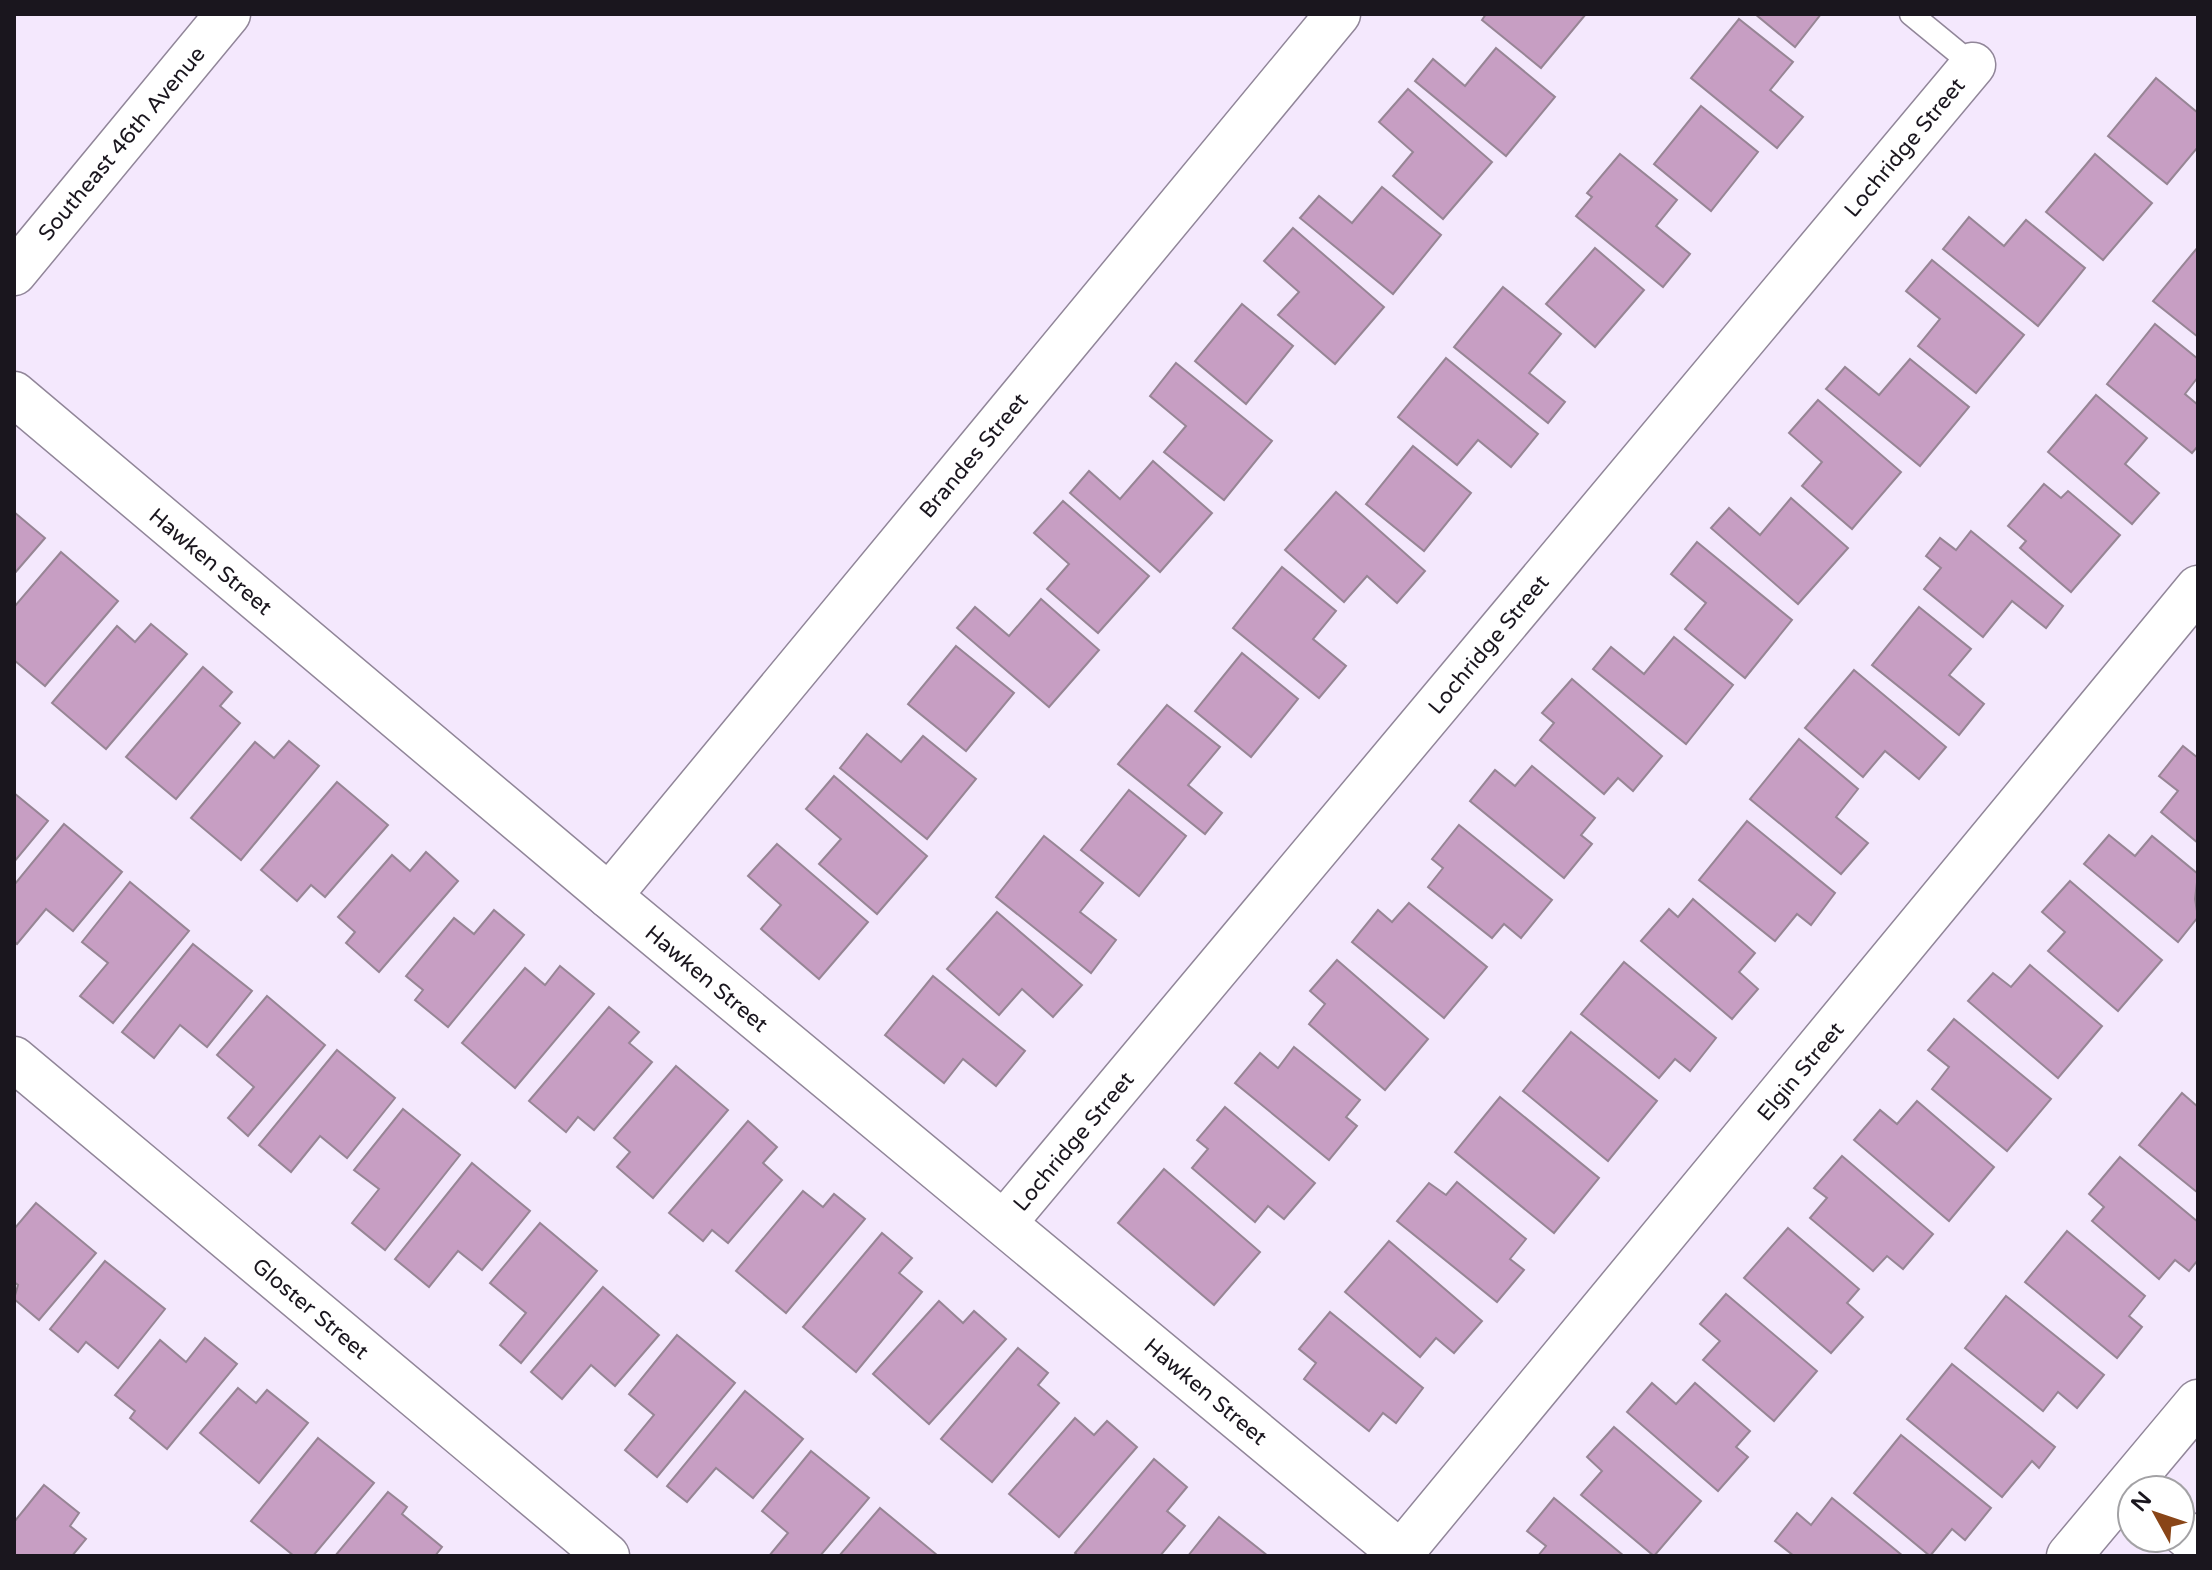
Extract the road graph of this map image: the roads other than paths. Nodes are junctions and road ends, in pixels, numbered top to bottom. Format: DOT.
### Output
graph roads {
  1 [pos="228,14"];
  2 [pos="1338,14"];
  3 [pos="1911,14"];
  4 [pos="1973,65"];
  5 [pos="14,273"];
  6 [pos="14,394"];
  7 [pos="2198,588"];
  8 [pos="609,896"];
  9 [pos="14,1059"];
  10 [pos="1004,1223"];
  11 [pos="2198,1402"];
  12 [pos="2141,1474"];
  13 [pos="2116,1504"];
  14 [pos="1403,1555"];
  15 [pos="607,1556"];
  16 [pos="2069,1556"];
  1 -- 5 [label="street, Southeast 46th Avenue"];
  2 -- 8 [label="street, Brandes Street"];
  3 -- 4 [label="lane"];
  4 -- 10 [label="street, Lochridge Street"];
  6 -- 8 [label="street, Hawken Street"];
  7 -- 14 [label="street, Elgin Street"];
  8 -- 10 [label="street, Hawken Street"];
  9 -- 15 [label="street, Gloster Street"];
  10 -- 14 [label="street, Hawken Street"];
  11 -- 12 [label="street"];
  13 -- 16 [label="street"];
}
